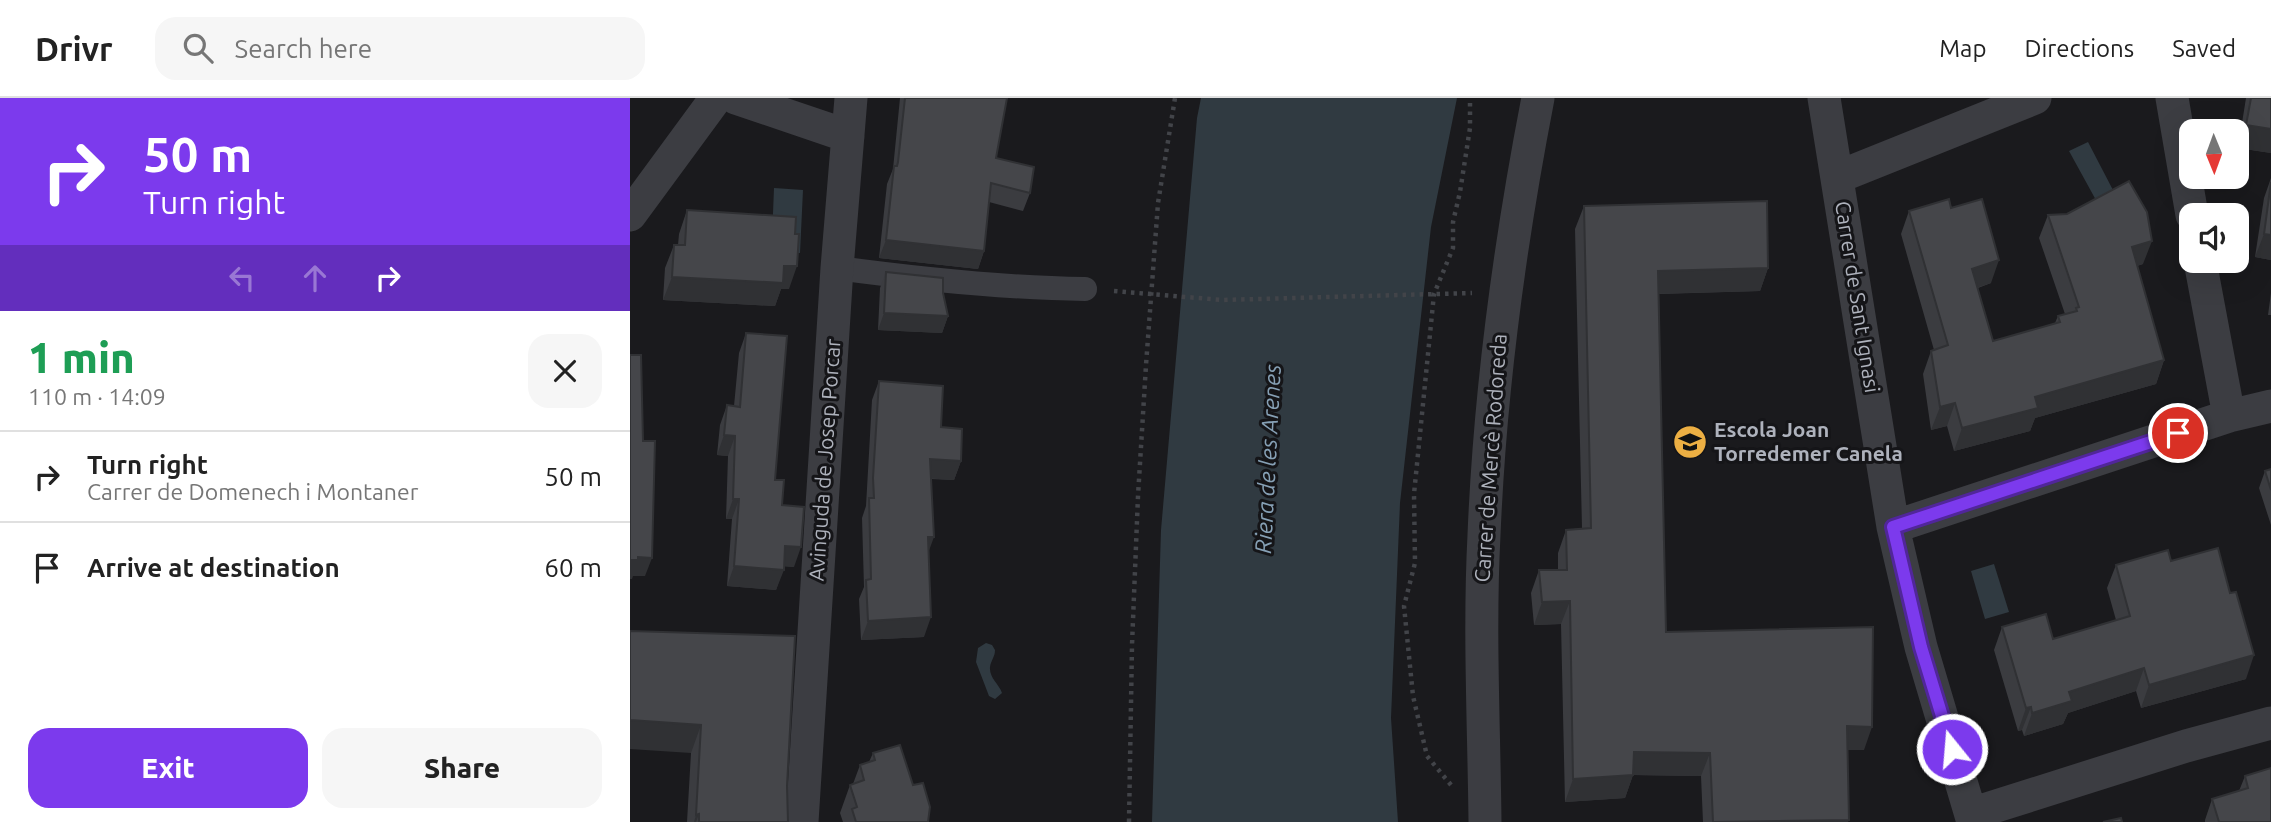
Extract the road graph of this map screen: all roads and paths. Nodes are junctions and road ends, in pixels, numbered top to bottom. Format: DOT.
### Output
graph roads {
  1 [pos="716,98"];
  2 [pos="736,98"];
  3 [pos="851,98"];
  4 [pos="1175,98"];
  5 [pos="1470,98"];
  6 [pos="1538,98"];
  7 [pos="1824,98"];
  8 [pos="2035,98"];
  9 [pos="2172,98"];
  10 [pos="848,136"];
  11 [pos="1838,177"];
  12 [pos="2190,203"];
  13 [pos="630,215"];
  14 [pos="837,268"];
  15 [pos="2202,273"];
  16 [pos="1085,289"];
  17 [pos="1151,293"];
  18 [pos="1480,293"];
  19 [pos="1434,294"];
  20 [pos="2271,406"];
  21 [pos="2229,416"];
  22 [pos="1893,527"];
  23 [pos="2271,723"];
  24 [pos="1456,790"];
  25 [pos="1972,818"];
  26 [pos="802,822"];
  27 [pos="1129,822"];
  28 [pos="1485,822"];
  1 -- 13 [label="street"];
  2 -- 10 [label="street"];
  3 -- 10 [label="street, Avinguda de Josep Porcar"];
  4 -- 17 [label="path"];
  5 -- 19 [label="path"];
  6 -- 28 [label="street, Carrer de Mercè Rodoreda"];
  7 -- 11 [label="street, Carrer de Sant Ignasi"];
  8 -- 11 [label="street"];
  9 -- 12 [label="street"];
  10 -- 14 [label="street, Avinguda de Josep Porcar"];
  11 -- 22 [label="street, Carrer de Sant Ignasi"];
  14 -- 16 [label="street"];
  14 -- 26 [label="street, Avinguda de Josep Porcar"];
  15 -- 21 [label="street"];
  16 -- 17 [label="path"];
  17 -- 19 [label="path"];
  17 -- 27 [label="path"];
  18 -- 19 [label="path"];
  19 -- 24 [label="path"];
  20 -- 21 [label="street"];
  21 -- 22 [label="street"];
  22 -- 25 [label="street, Carrer de Sant Ignasi"];
  23 -- 25 [label="street"];
}
